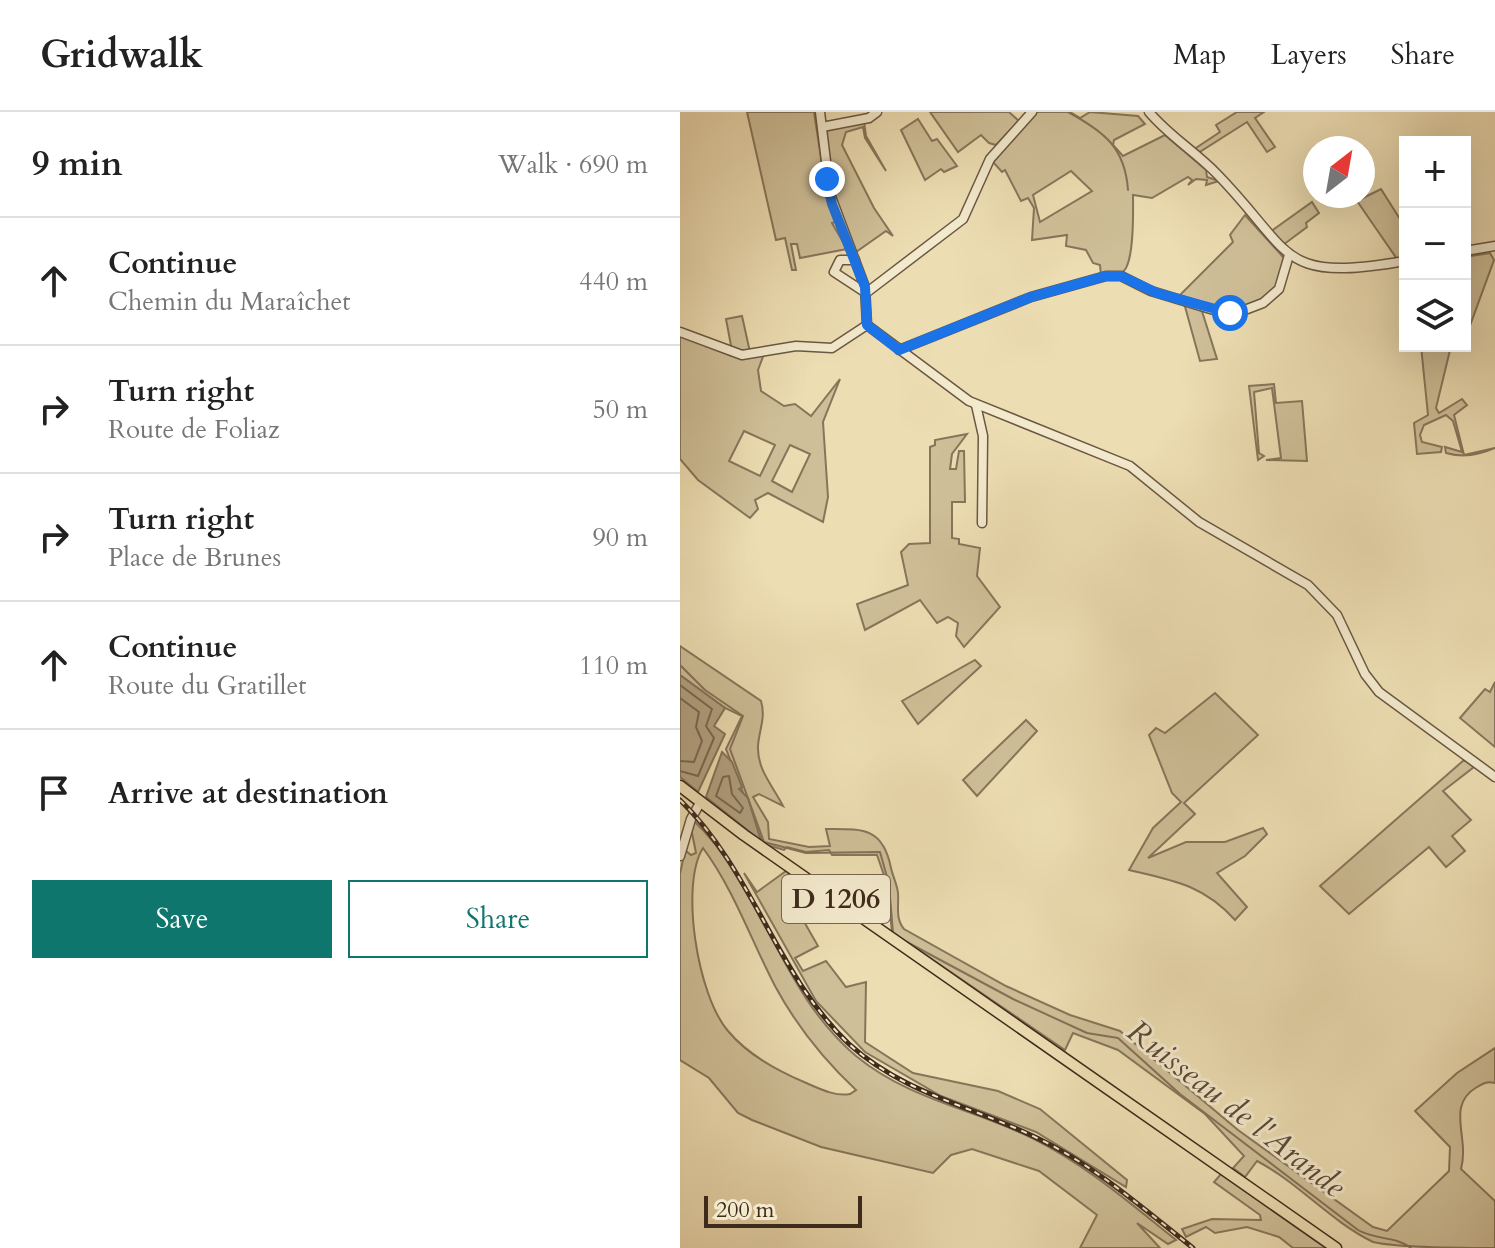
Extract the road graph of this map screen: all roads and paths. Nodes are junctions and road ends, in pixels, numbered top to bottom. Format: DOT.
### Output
graph roads {
  1 [pos="820,112"];
  2 [pos="877,112"];
  3 [pos="1032,112"];
  4 [pos="1149,112"];
  5 [pos="822,127"];
  6 [pos="1495,246"];
  7 [pos="1471,250"];
  8 [pos="1289,255"];
  9 [pos="855,260"];
  10 [pos="1399,262"];
  11 [pos="866,293"];
  12 [pos="867,325"];
  13 [pos="680,332"];
  14 [pos="899,350"];
  15 [pos="976,405"];
  16 [pos="982,523"];
  17 [pos="1495,777"];
  18 [pos="680,786"];
  19 [pos="700,803"];
  20 [pos="680,856"];
  21 [pos="1336,1248"];
  1 -- 5 [label="street"];
  2 -- 5 [label="street"];
  3 -- 11 [label="street"];
  4 -- 8 [label="street"];
  5 -- 9 [label="street"];
  6 -- 7 [label="street"];
  8 -- 10 [label="street"];
  8 -- 14 [label="street"];
  9 -- 11 [label="street"];
  9 -- 11 [label="street"];
  11 -- 12 [label="street"];
  12 -- 13 [label="street"];
  12 -- 14 [label="street"];
  14 -- 15 [label="street"];
  15 -- 16 [label="street"];
  15 -- 17 [label="street"];
  18 -- 19 [label="main road, D 1206"];
  19 -- 20 [label="street"];
  19 -- 21 [label="main road, D 1206"];
}
